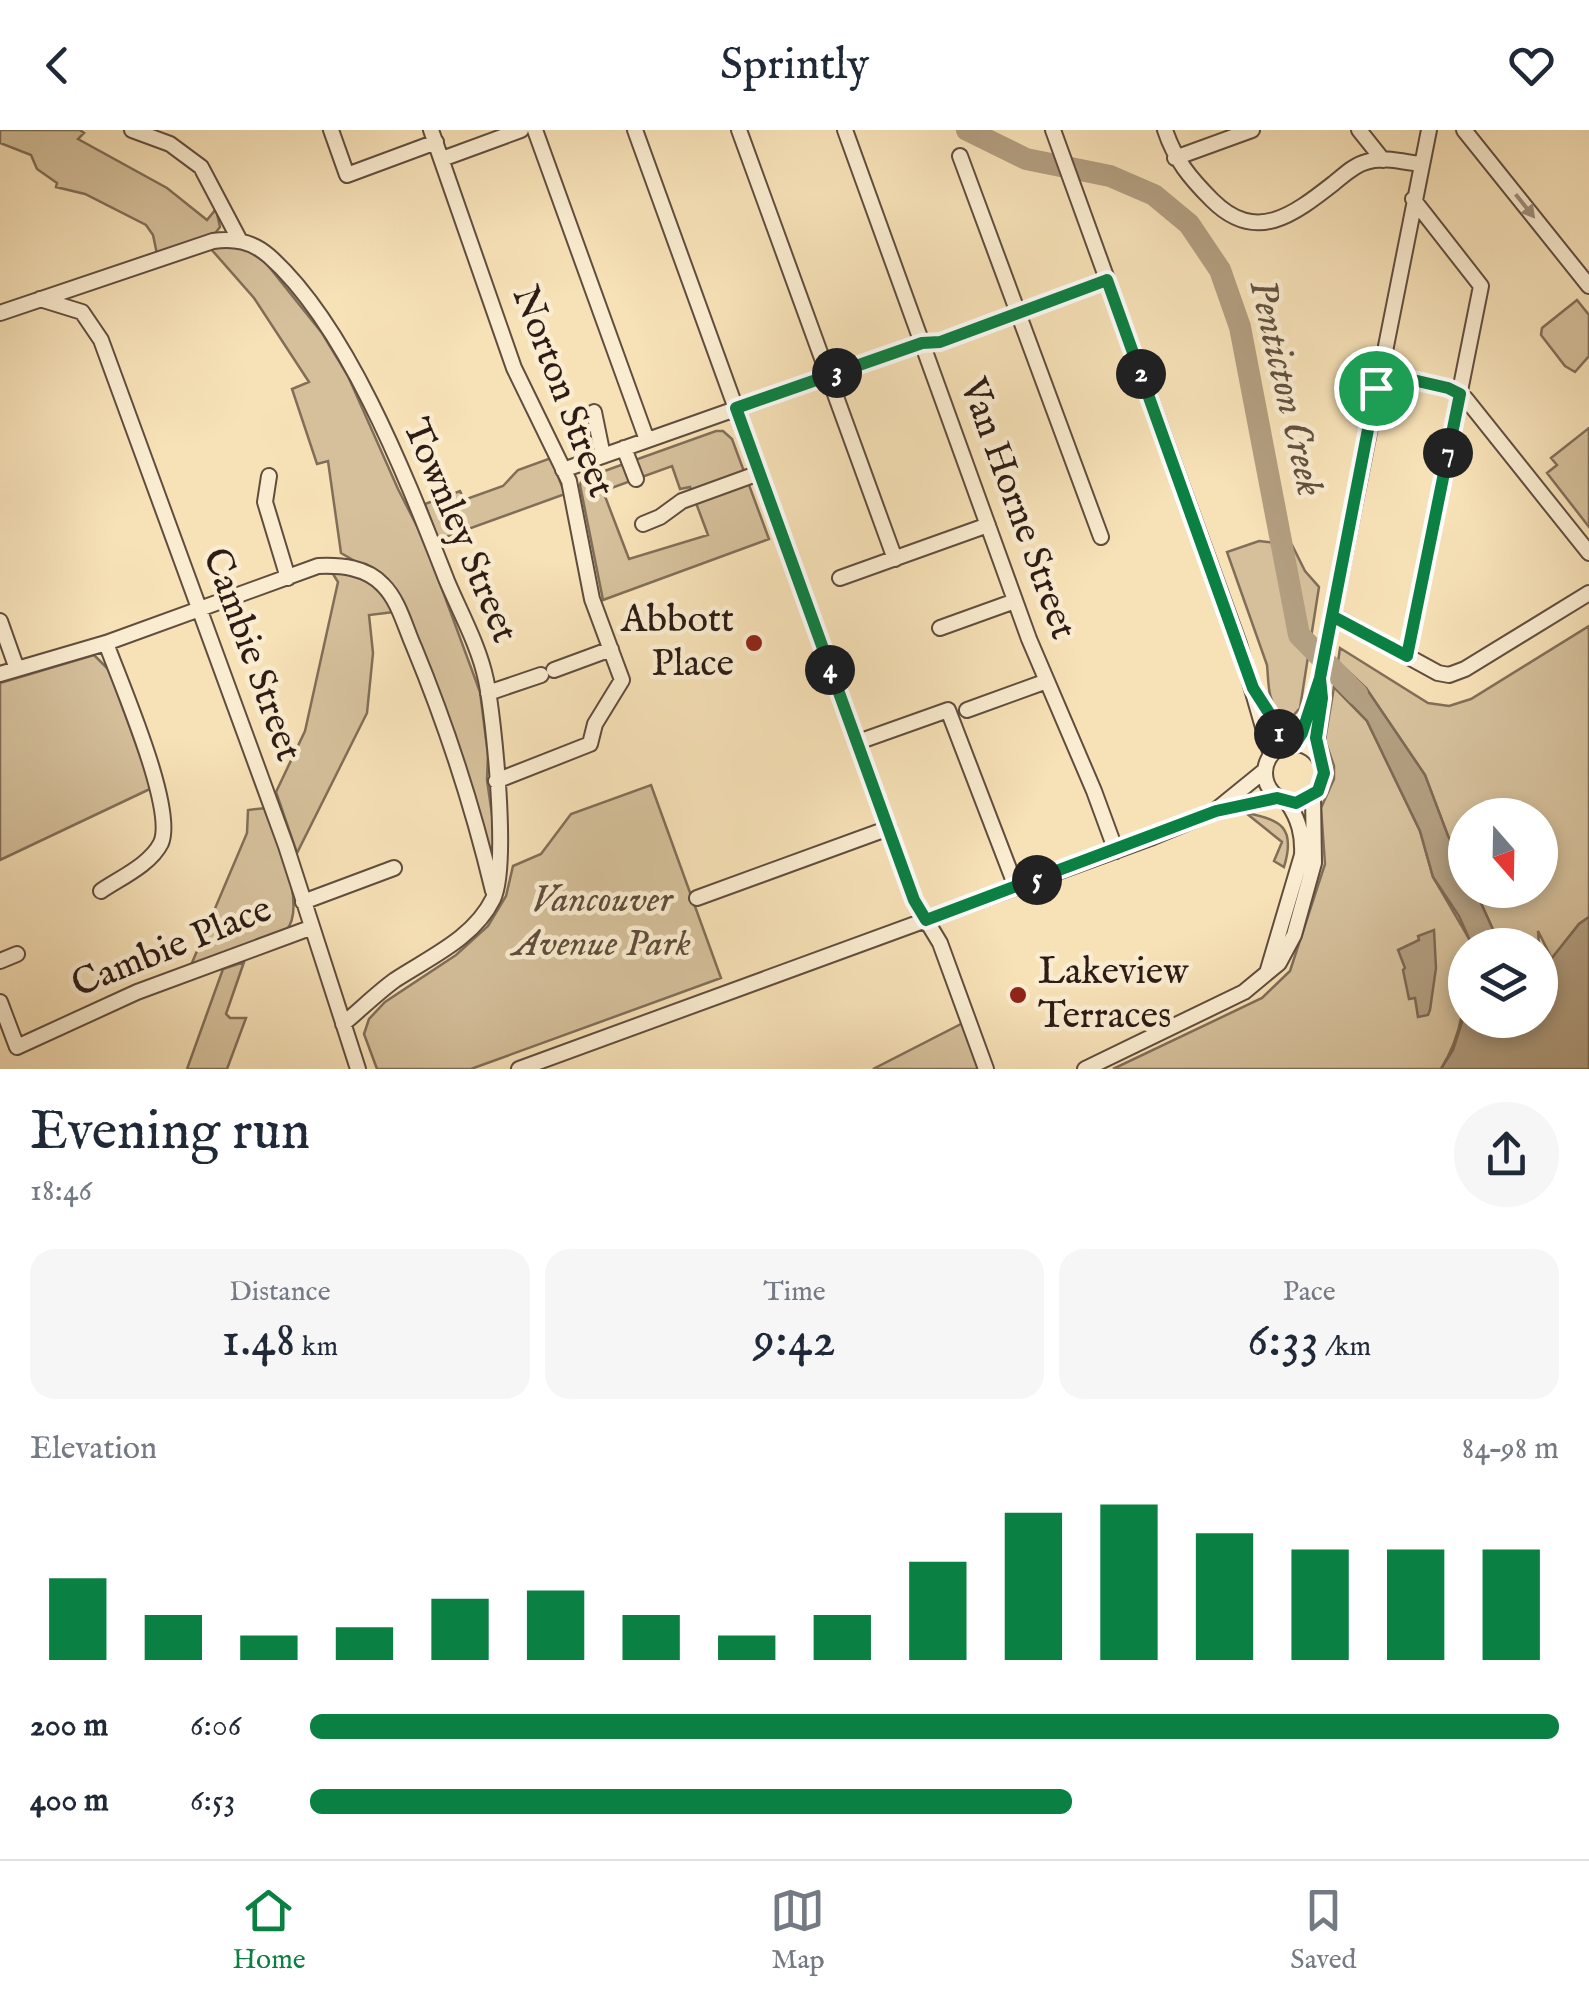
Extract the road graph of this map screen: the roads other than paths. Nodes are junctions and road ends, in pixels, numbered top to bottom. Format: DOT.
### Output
graph roads {
  1 [pos="132,130"];
  2 [pos="331,130"];
  3 [pos="521,130"];
  4 [pos="535,130"];
  5 [pos="635,130"];
  6 [pos="739,130"];
  7 [pos="845,130"];
  8 [pos="1053,130"];
  9 [pos="1164,130"];
  10 [pos="1252,130"];
  11 [pos="1359,130"];
  12 [pos="1440,130"];
  13 [pos="1464,131"];
  14 [pos="434,136"];
  15 [pos="1427,136"];
  16 [pos="960,156"];
  17 [pos="1175,158"];
  18 [pos="442,159"];
  19 [pos="1383,160"];
  20 [pos="1420,164"];
  21 [pos="1413,199"];
  22 [pos="239,239"];
  23 [pos="1107,280"];
  24 [pos="1589,286"];
  25 [pos="40,300"];
  26 [pos="1018,313"];
  27 [pos="0,314"];
  28 [pos="922,343"];
  29 [pos="1378,372"];
  30 [pos="828,376"];
  31 [pos="1460,394"];
  32 [pos="736,408"];
  33 [pos="594,412"];
  34 [pos="647,440"];
  35 [pos="624,448"];
  36 [pos="603,456"];
  37 [pos="563,470"];
  38 [pos="759,473"];
  39 [pos="270,476"];
  40 [pos="636,479"];
  41 [pos="643,524"];
  42 [pos="988,525"];
  43 [pos="1101,537"];
  44 [pos="1589,553"];
  45 [pos="894,559"];
  46 [pos="288,578"];
  47 [pos="840,578"];
  48 [pos="1589,593"];
  49 [pos="1015,601"];
  50 [pos="200,612"];
  51 [pos="1332,616"];
  52 [pos="0,621"];
  53 [pos="940,628"];
  54 [pos="106,643"];
  55 [pos="611,649"];
  56 [pos="1407,656"];
  57 [pos="18,669"];
  58 [pos="0,674"];
  59 [pos="1320,678"];
  60 [pos="1047,681"];
  61 [pos="1253,688"];
  62 [pos="488,693"];
  63 [pos="967,710"];
  64 [pos="858,742"];
  65 [pos="1292,744"];
  66 [pos="1271,755"];
  67 [pos="1317,755"];
  68 [pos="1264,771"];
  69 [pos="496,780"];
  70 [pos="1313,796"];
  71 [pos="1282,800"];
  72 [pos="1216,811"];
  73 [pos="888,828"];
  74 [pos="1116,851"];
  75 [pos="394,868"];
  76 [pos="1016,888"];
  77 [pos="101,891"];
  78 [pos="494,897"];
  79 [pos="696,898"];
  80 [pos="302,902"];
  81 [pos="926,920"];
  82 [pos="310,928"];
  83 [pos="17,954"];
  84 [pos="0,960"];
  85 [pos="1266,976"];
  86 [pos="0,1002"];
  87 [pos="343,1024"];
  88 [pos="561,1062"];
  89 [pos="358,1069"];
  90 [pos="519,1069"];
  91 [pos="986,1069"];
  92 [pos="1085,1069"];
  1 -- 22 [label="street"];
  2 -- 14 [label="street"];
  3 -- 18 [label="street"];
  4 -- 34 [label="street"];
  5 -- 32 [label="street"];
  6 -- 30 [label="street"];
  7 -- 28 [label="street, Van Horne Street"];
  8 -- 23 [label="street"];
  9 -- 17 [label="street"];
  10 -- 17 [label="street"];
  11 -- 19 [label="street"];
  12 -- 15 [label="street"];
  13 -- 24 [label="street, one-way"];
  14 -- 18 [label="street, Norton Street"];
  15 -- 20 [label="street"];
  16 -- 26 [label="street"];
  17 -- 19 [label="street"];
  18 -- 37 [label="street, Norton Street"];
  19 -- 20 [label="street"];
  20 -- 21 [label="street"];
  21 -- 29 [label="street"];
  21 -- 31 [label="street"];
  22 -- 25 [label="street"];
  22 -- 62 [label="street, Townley Street"];
  23 -- 26 [label="street"];
  23 -- 61 [label="street"];
  25 -- 27 [label="street"];
  25 -- 50 [label="street, Cambie Street"];
  26 -- 28 [label="street"];
  26 -- 43 [label="street"];
  28 -- 30 [label="street"];
  28 -- 42 [label="street, Van Horne Street"];
  29 -- 31 [label="street"];
  29 -- 51 [label="street"];
  30 -- 32 [label="street"];
  30 -- 45 [label="street"];
  31 -- 44 [label="street"];
  31 -- 56 [label="street"];
  32 -- 34 [label="street"];
  32 -- 38 [label="street"];
  33 -- 36 [label="street"];
  34 -- 35 [label="street"];
  35 -- 36 [label="street"];
  35 -- 40 [label="street"];
  36 -- 37 [label="street"];
  37 -- 55 [label="street, Norton Street"];
  38 -- 41 [label="street"];
  38 -- 64 [label="street"];
  39 -- 46 [label="street"];
  42 -- 45 [label="street"];
  42 -- 49 [label="street, Van Horne Street"];
  45 -- 47 [label="street"];
  46 -- 50 [label="street"];
  46 -- 78 [label="street"];
  48 -- 56 [label="street"];
  49 -- 53 [label="street"];
  49 -- 60 [label="street, Van Horne Street"];
  50 -- 54 [label="street"];
  50 -- 80 [label="street, Cambie Street"];
  51 -- 56 [label="street"];
  51 -- 59 [label="street"];
  52 -- 57 [label="street"];
  54 -- 57 [label="street"];
  54 -- 77 [label="street"];
  55 -- 62 [label="street"];
  55 -- 69 [label="street, Norton Street"];
  57 -- 58 [label="street"];
  59 -- 65 [label="street"];
  59 -- 67 [label="street"];
  60 -- 63 [label="street"];
  60 -- 74 [label="street, Van Horne Street"];
  61 -- 65 [label="street"];
  61 -- 66 [label="street"];
  62 -- 69 [label="street, Townley Street"];
  64 -- 73 [label="street"];
  64 -- 76 [label="street"];
  65 -- 66 [label="street"];
  65 -- 67 [label="street"];
  66 -- 68 [label="street"];
  67 -- 70 [label="street"];
  68 -- 71 [label="street"];
  68 -- 72 [label="street"];
  69 -- 78 [label="street, Townley Street"];
  70 -- 71 [label="street"];
  70 -- 85 [label="street"];
  71 -- 72 [label="street"];
  71 -- 85 [label="street"];
  72 -- 74 [label="street"];
  73 -- 79 [label="street"];
  73 -- 81 [label="street"];
  74 -- 76 [label="street"];
  75 -- 80 [label="street"];
  76 -- 81 [label="street"];
  78 -- 87 [label="street"];
  80 -- 82 [label="street, Cambie Street"];
  81 -- 88 [label="street"];
  81 -- 91 [label="street"];
  82 -- 86 [label="street, Cambie Place"];
  82 -- 87 [label="street, Cambie Street"];
  83 -- 84 [label="street"];
  85 -- 92 [label="street"];
  87 -- 89 [label="street, Cambie Street"];
  88 -- 90 [label="street"];
}
